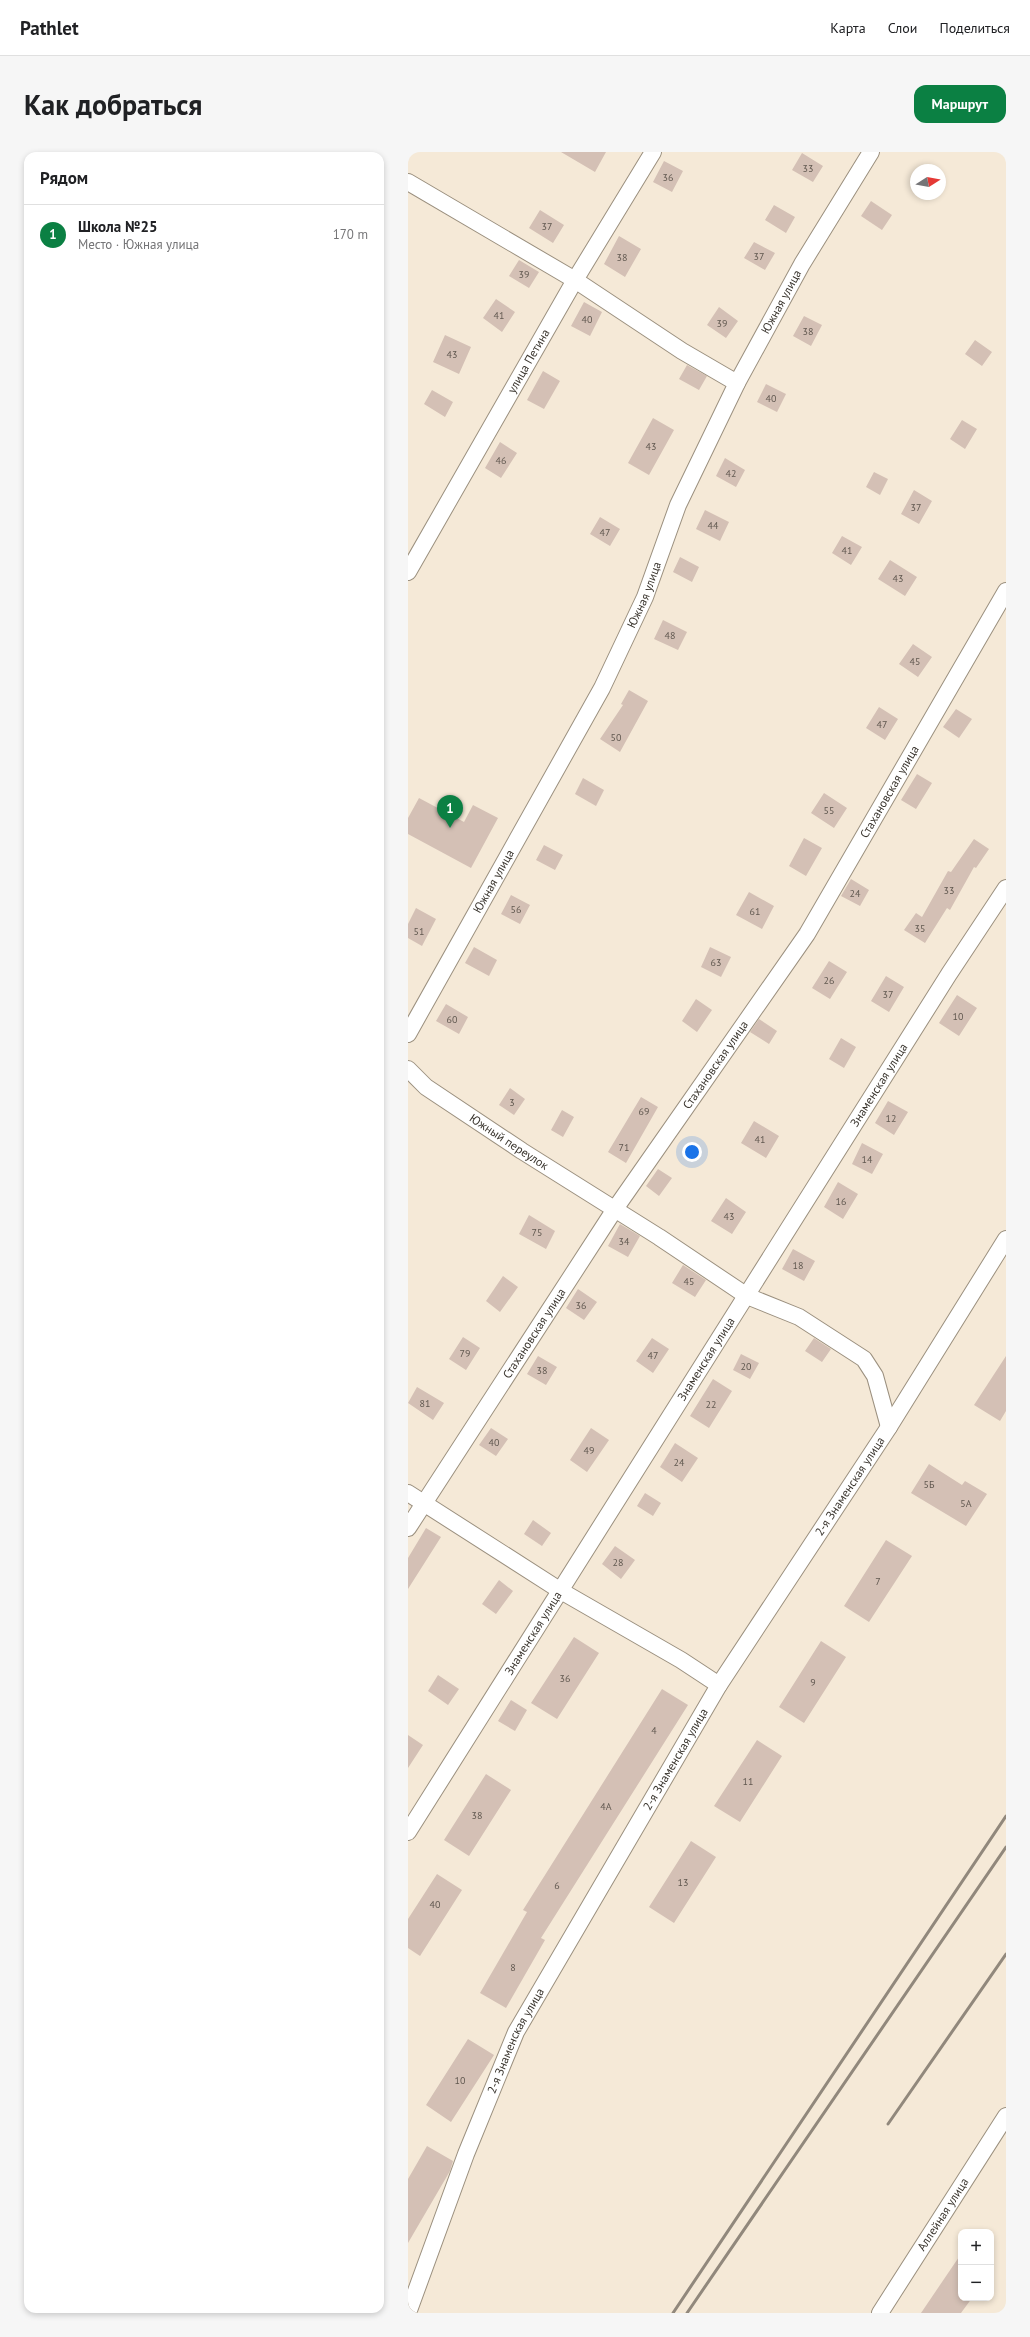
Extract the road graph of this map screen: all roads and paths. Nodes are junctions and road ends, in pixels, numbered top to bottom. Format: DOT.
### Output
graph roads {
  1 [pos="653,152"];
  2 [pos="871,152"];
  3 [pos="408,182"];
  4 [pos="575,280"];
  5 [pos="737,383"];
  6 [pos="408,572"];
  7 [pos="1003,601"];
  8 [pos="1006,888"];
  9 [pos="408,1034"];
  10 [pos="408,1069"];
  11 [pos="615,1209"];
  12 [pos="1006,1239"];
  13 [pos="747,1296"];
  14 [pos="890,1427"];
  15 [pos="408,1493"];
  16 [pos="424,1503"];
  17 [pos="408,1528"];
  18 [pos="561,1591"];
  19 [pos="719,1685"];
  20 [pos="408,1832"];
  21 [pos="1006,2116"];
  22 [pos="408,2313"];
  23 [pos="880,2313"];
  1 -- 4 [label="street, улица Петина"];
  2 -- 5 [label="street, Южная улица"];
  3 -- 4 [label="street"];
  4 -- 5 [label="street"];
  4 -- 6 [label="street, улица Петина"];
  5 -- 9 [label="street, Южная улица"];
  7 -- 11 [label="street, Стахановская улица"];
  8 -- 13 [label="street, Знаменская улица"];
  10 -- 11 [label="street, Южный переулок"];
  11 -- 13 [label="street, Южный переулок"];
  11 -- 16 [label="street, Стахановская улица"];
  12 -- 14 [label="street, 2-я Знаменская улица"];
  13 -- 14 [label="street, Южный переулок"];
  13 -- 18 [label="street, Знаменская улица"];
  14 -- 19 [label="street, 2-я Знаменская улица"];
  15 -- 16 [label="street"];
  16 -- 17 [label="street, Стахановская улица"];
  16 -- 18 [label="street"];
  18 -- 19 [label="street"];
  18 -- 20 [label="street, Знаменская улица"];
  19 -- 22 [label="street, 2-я Знаменская улица"];
  21 -- 23 [label="street, Аллейная улица"];
}
